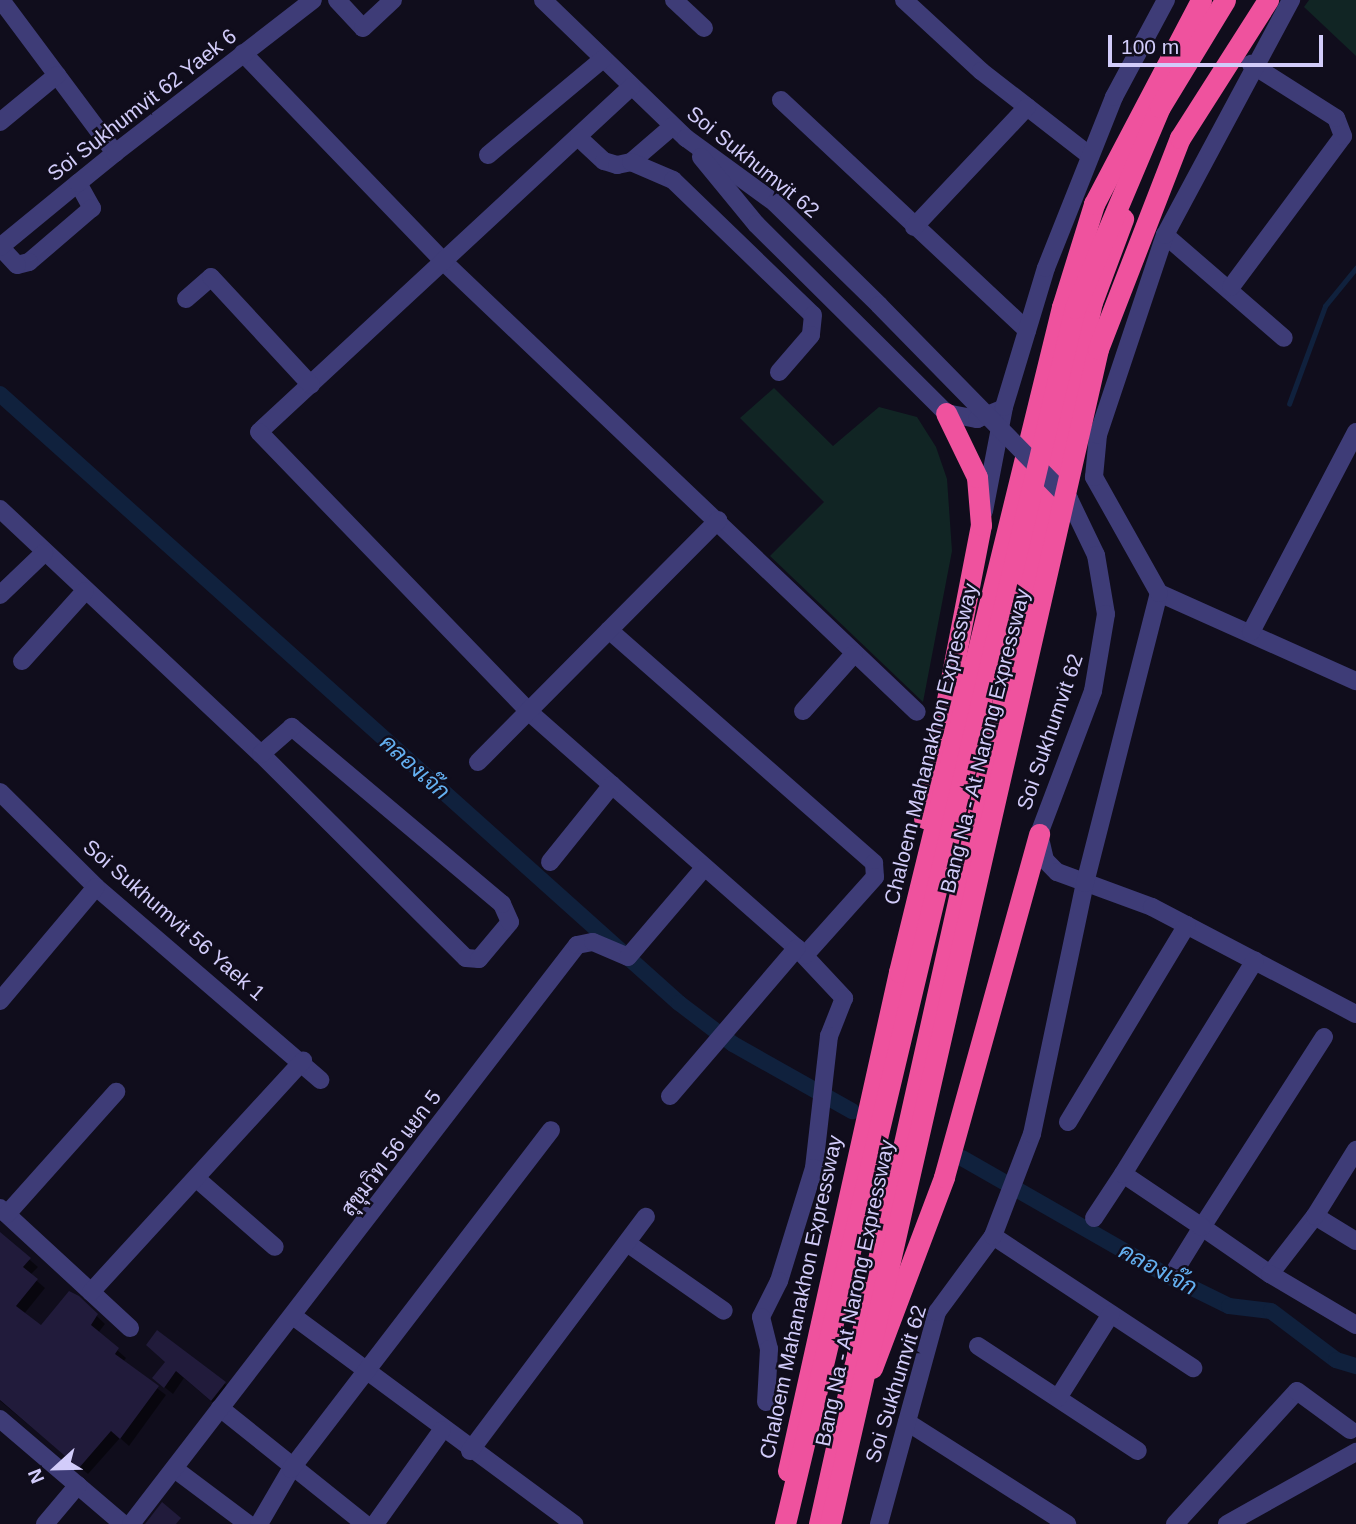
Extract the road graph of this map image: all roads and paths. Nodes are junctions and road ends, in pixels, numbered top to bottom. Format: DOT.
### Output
graph roads {
  1 [pos="1,0"];
  2 [pos="313,0"];
  3 [pos="337,0"];
  4 [pos="393,0"];
  5 [pos="543,0"];
  6 [pos="674,0"];
  7 [pos="904,0"];
  8 [pos="1166,0"];
  9 [pos="1201,0"];
  10 [pos="1224,0"];
  11 [pos="1234,0"];
  12 [pos="1268,0"];
  13 [pos="1291,0"];
  14 [pos="704,28"];
  15 [pos="243,53"];
  16 [pos="603,59"];
  17 [pos="1251,64"];
  18 [pos="57,75"];
  19 [pos="631,88"];
  20 [pos="781,100"];
  21 [pos="1027,107"];
  22 [pos="0,122"];
  23 [pos="679,132"];
  24 [pos="579,138"];
  25 [pos="115,153"];
  26 [pos="488,155"];
  27 [pos="1089,155"];
  28 [pos="631,162"];
  29 [pos="78,183"];
  30 [pos="914,227"];
  31 [pos="1165,235"];
  32 [pos="0,247"];
  33 [pos="445,263"];
  34 [pos="1231,287"];
  35 [pos="186,299"];
  36 [pos="1027,330"];
  37 [pos="1284,338"];
  38 [pos="779,372"];
  39 [pos="312,385"];
  40 [pos="1004,407"];
  41 [pos="946,413"];
  42 [pos="1356,432"];
  43 [pos="0,509"];
  44 [pos="718,520"];
  45 [pos="981,525"];
  46 [pos="44,553"];
  47 [pos="85,591"];
  48 [pos="1159,593"];
  49 [pos="0,595"];
  50 [pos="609,630"];
  51 [pos="1251,632"];
  52 [pos="854,654"];
  53 [pos="22,661"];
  54 [pos="1356,681"];
  55 [pos="528,711"];
  56 [pos="803,711"];
  57 [pos="917,712"];
  58 [pos="261,754"];
  59 [pos="478,762"];
  60 [pos="612,785"];
  61 [pos="0,792"];
  62 [pos="1039,835"];
  63 [pos="550,863"];
  64 [pos="705,867"];
  65 [pos="1085,883"];
  66 [pos="96,887"];
  67 [pos="1187,925"];
  68 [pos="801,952"];
  69 [pos="1255,960"];
  70 [pos="899,972"];
  71 [pos="0,1001"];
  72 [pos="1355,1012"];
  73 [pos="1324,1037"];
  74 [pos="303,1061"];
  75 [pos="320,1080"];
  76 [pos="116,1092"];
  77 [pos="670,1096"];
  78 [pos="1068,1122"];
  79 [pos="551,1130"];
  80 [pos="1356,1150"];
  81 [pos="1123,1174"];
  82 [pos="197,1179"];
  83 [pos="3,1211"];
  84 [pos="1315,1216"];
  85 [pos="646,1217"];
  86 [pos="1094,1218"];
  87 [pos="1202,1227"];
  88 [pos="993,1236"];
  89 [pos="1356,1241"];
  90 [pos="627,1242"];
  91 [pos="275,1247"];
  92 [pos="1176,1269"];
  93 [pos="1270,1274"];
  94 [pos="91,1292"];
  95 [pos="723,1311"];
  96 [pos="1111,1314"];
  97 [pos="293,1316"];
  98 [pos="1356,1325"];
  99 [pos="130,1328"];
  100 [pos="978,1346"];
  101 [pos="1193,1368"];
  102 [pos="371,1372"];
  103 [pos="1058,1398"];
  104 [pos="766,1402"];
  105 [pos="220,1408"];
  106 [pos="0,1419"];
  107 [pos="907,1422"];
  108 [pos="442,1430"];
  109 [pos="1350,1430"];
  110 [pos="470,1451"];
  111 [pos="1138,1451"];
  112 [pos="1356,1452"];
  113 [pos="291,1469"];
  114 [pos="176,1470"];
  115 [pos="78,1485"];
  116 [pos="827,1488"];
  117 [pos="45,1524"];
  118 [pos="123,1524"];
  119 [pos="131,1524"];
  120 [pos="248,1524"];
  121 [pos="259,1524"];
  122 [pos="365,1524"];
  123 [pos="375,1524"];
  124 [pos="574,1524"];
  125 [pos="776,1524"];
  126 [pos="785,1524"];
  127 [pos="819,1524"];
  128 [pos="830,1524"];
  129 [pos="879,1524"];
  130 [pos="1066,1524"];
  131 [pos="1175,1524"];
  132 [pos="1227,1524"];
  1 -- 18 [label="street"];
  2 -- 15 [label="street, Soi Sukhumvit 62 Yaek 6"];
  3 -- 4 [label="street"];
  5 -- 16 [label="street, Soi Sukhumvit 62"];
  6 -- 14 [label="street"];
  7 -- 21 [label="street"];
  8 -- 27 [label="street"];
  9 -- 70 [label="highway, Chaloem Mahanakhon Expressway"];
  10 -- 126 [label="highway, Bang Na - At Narong Expressway, bridge"];
  11 -- 116 [label="highway"];
  12 -- 128 [label="highway, Bang Na - At Narong Expressway, bridge"];
  13 -- 17 [label="street"];
  15 -- 25 [label="street, Soi Sukhumvit 62 Yaek 6"];
  15 -- 33 [label="street"];
  16 -- 19 [label="street, Soi Sukhumvit 62"];
  16 -- 26 [label="street"];
  17 -- 31 [label="street"];
  17 -- 34 [label="street"];
  18 -- 22 [label="street"];
  18 -- 25 [label="street"];
  19 -- 23 [label="street, Soi Sukhumvit 62"];
  19 -- 24 [label="street"];
  20 -- 30 [label="street"];
  21 -- 27 [label="street"];
  21 -- 30 [label="street"];
  23 -- 28 [label="street"];
  23 -- 41 [label="street"];
  23 -- 62 [label="street, Soi Sukhumvit 62, bridge"];
  24 -- 28 [label="street"];
  24 -- 33 [label="street"];
  25 -- 29 [label="street, Soi Sukhumvit 62 Yaek 6"];
  27 -- 36 [label="street"];
  28 -- 38 [label="street"];
  29 -- 32 [label="street, Soi Sukhumvit 62 Yaek 6"];
  29 -- 32 [label="street"];
  30 -- 36 [label="street"];
  31 -- 34 [label="street"];
  31 -- 48 [label="street"];
  33 -- 39 [label="street"];
  33 -- 44 [label="street"];
  34 -- 37 [label="street"];
  35 -- 39 [label="street"];
  36 -- 40 [label="street"];
  39 -- 55 [label="street"];
  40 -- 41 [label="street"];
  40 -- 45 [label="street"];
  41 -- 45 [label="highway"];
  42 -- 51 [label="street"];
  43 -- 46 [label="street"];
  44 -- 50 [label="street"];
  44 -- 52 [label="street"];
  45 -- 70 [label="highway"];
  46 -- 47 [label="street"];
  46 -- 49 [label="street"];
  47 -- 53 [label="street"];
  47 -- 58 [label="street"];
  48 -- 51 [label="street"];
  48 -- 65 [label="street"];
  50 -- 55 [label="street"];
  50 -- 68 [label="street"];
  51 -- 54 [label="street"];
  52 -- 56 [label="street"];
  52 -- 57 [label="street"];
  55 -- 59 [label="street"];
  55 -- 60 [label="street"];
  58 -- 58 [label="street"];
  60 -- 63 [label="street"];
  60 -- 64 [label="street"];
  61 -- 66 [label="street, Soi Sukhumvit 56 Yaek 1"];
  62 -- 65 [label="street, Soi Sukhumvit 62"];
  62 -- 116 [label="highway"];
  64 -- 68 [label="street"];
  64 -- 97 [label="street, สุขุมวิท 56 แยก 5"];
  65 -- 67 [label="street"];
  65 -- 88 [label="street, Soi Sukhumvit 62"];
  66 -- 71 [label="street"];
  66 -- 74 [label="street, Soi Sukhumvit 56 Yaek 1"];
  67 -- 69 [label="street"];
  67 -- 78 [label="street"];
  68 -- 77 [label="street"];
  68 -- 104 [label="street"];
  69 -- 72 [label="street"];
  69 -- 81 [label="street"];
  70 -- 125 [label="highway, Chaloem Mahanakhon Expressway"];
  73 -- 87 [label="street"];
  74 -- 75 [label="street, Soi Sukhumvit 56 Yaek 1"];
  74 -- 82 [label="street"];
  76 -- 83 [label="street"];
  79 -- 102 [label="street"];
  80 -- 84 [label="street"];
  81 -- 86 [label="street"];
  81 -- 87 [label="street"];
  82 -- 91 [label="street"];
  82 -- 94 [label="street"];
  83 -- 94 [label="street"];
  84 -- 89 [label="street"];
  84 -- 93 [label="street"];
  85 -- 90 [label="street"];
  87 -- 92 [label="street"];
  87 -- 93 [label="street"];
  88 -- 96 [label="street"];
  88 -- 107 [label="street, Soi Sukhumvit 62"];
  90 -- 95 [label="street"];
  90 -- 110 [label="street"];
  93 -- 98 [label="street"];
  94 -- 99 [label="street"];
  96 -- 101 [label="street"];
  96 -- 103 [label="street"];
  97 -- 102 [label="street"];
  97 -- 105 [label="street, สุขุมวิท 56 แยก 5"];
  100 -- 103 [label="street"];
  102 -- 108 [label="street"];
  102 -- 113 [label="street"];
  103 -- 111 [label="street"];
  105 -- 113 [label="street"];
  105 -- 114 [label="street, สุขุมวิท 56 แยก 5"];
  106 -- 115 [label="street"];
  107 -- 129 [label="street, Soi Sukhumvit 62"];
  107 -- 130 [label="street"];
  108 -- 110 [label="street"];
  108 -- 123 [label="street"];
  109 -- 131 [label="street"];
  110 -- 124 [label="street"];
  112 -- 132 [label="street"];
  113 -- 121 [label="street"];
  113 -- 122 [label="street"];
  114 -- 119 [label="street, สุขุมวิท 56 แยก 5"];
  114 -- 120 [label="street"];
  115 -- 117 [label="street"];
  115 -- 118 [label="street"];
  116 -- 127 [label="highway"];
}
